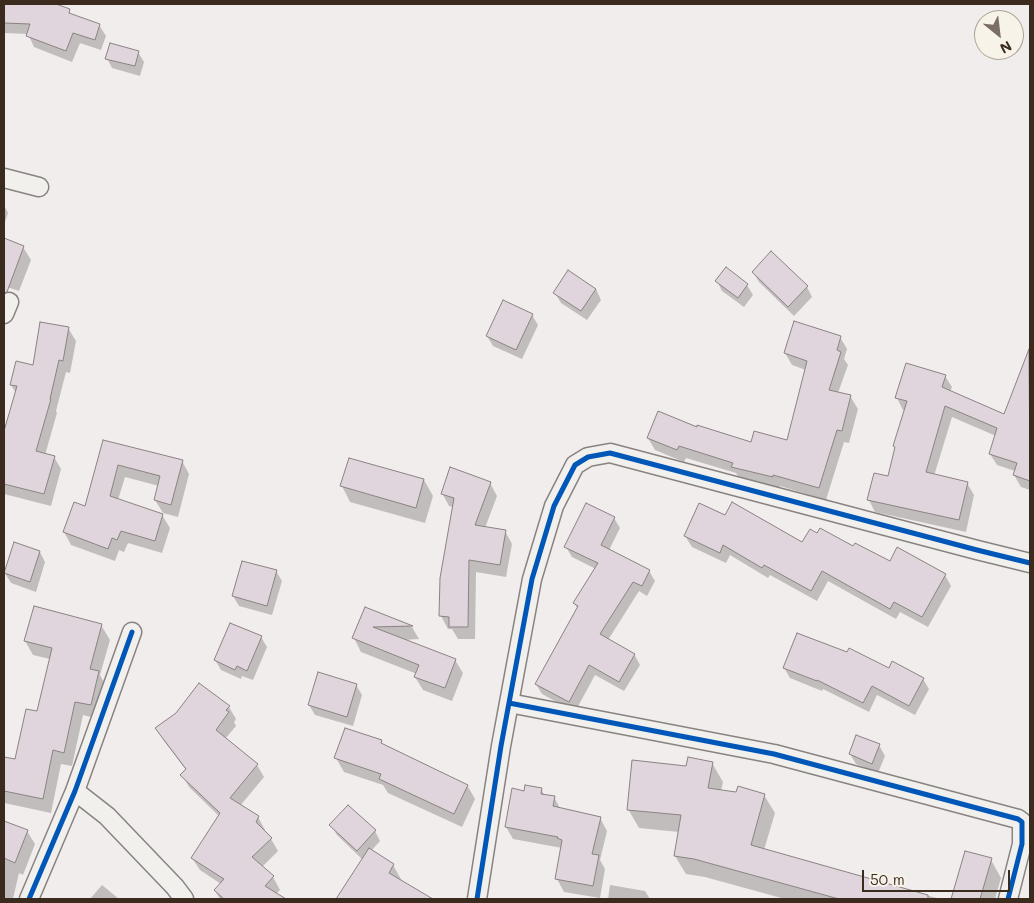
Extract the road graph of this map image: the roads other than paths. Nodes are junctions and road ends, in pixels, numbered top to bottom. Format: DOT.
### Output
graph roads {
  1 [pos="4,178"];
  2 [pos="39,187"];
  3 [pos="1030,563"];
  4 [pos="132,632"];
  5 [pos="509,703"];
  6 [pos="75,791"];
  7 [pos="29,899"];
  8 [pos="184,899"];
  9 [pos="477,899"];
  10 [pos="1008,899"];
  1 -- 2 [label="street"];
  3 -- 5 [label="street"];
  4 -- 6 [label="street"];
  5 -- 9 [label="street"];
  5 -- 10 [label="street"];
  6 -- 7 [label="street"];
  6 -- 8 [label="street"];
}
